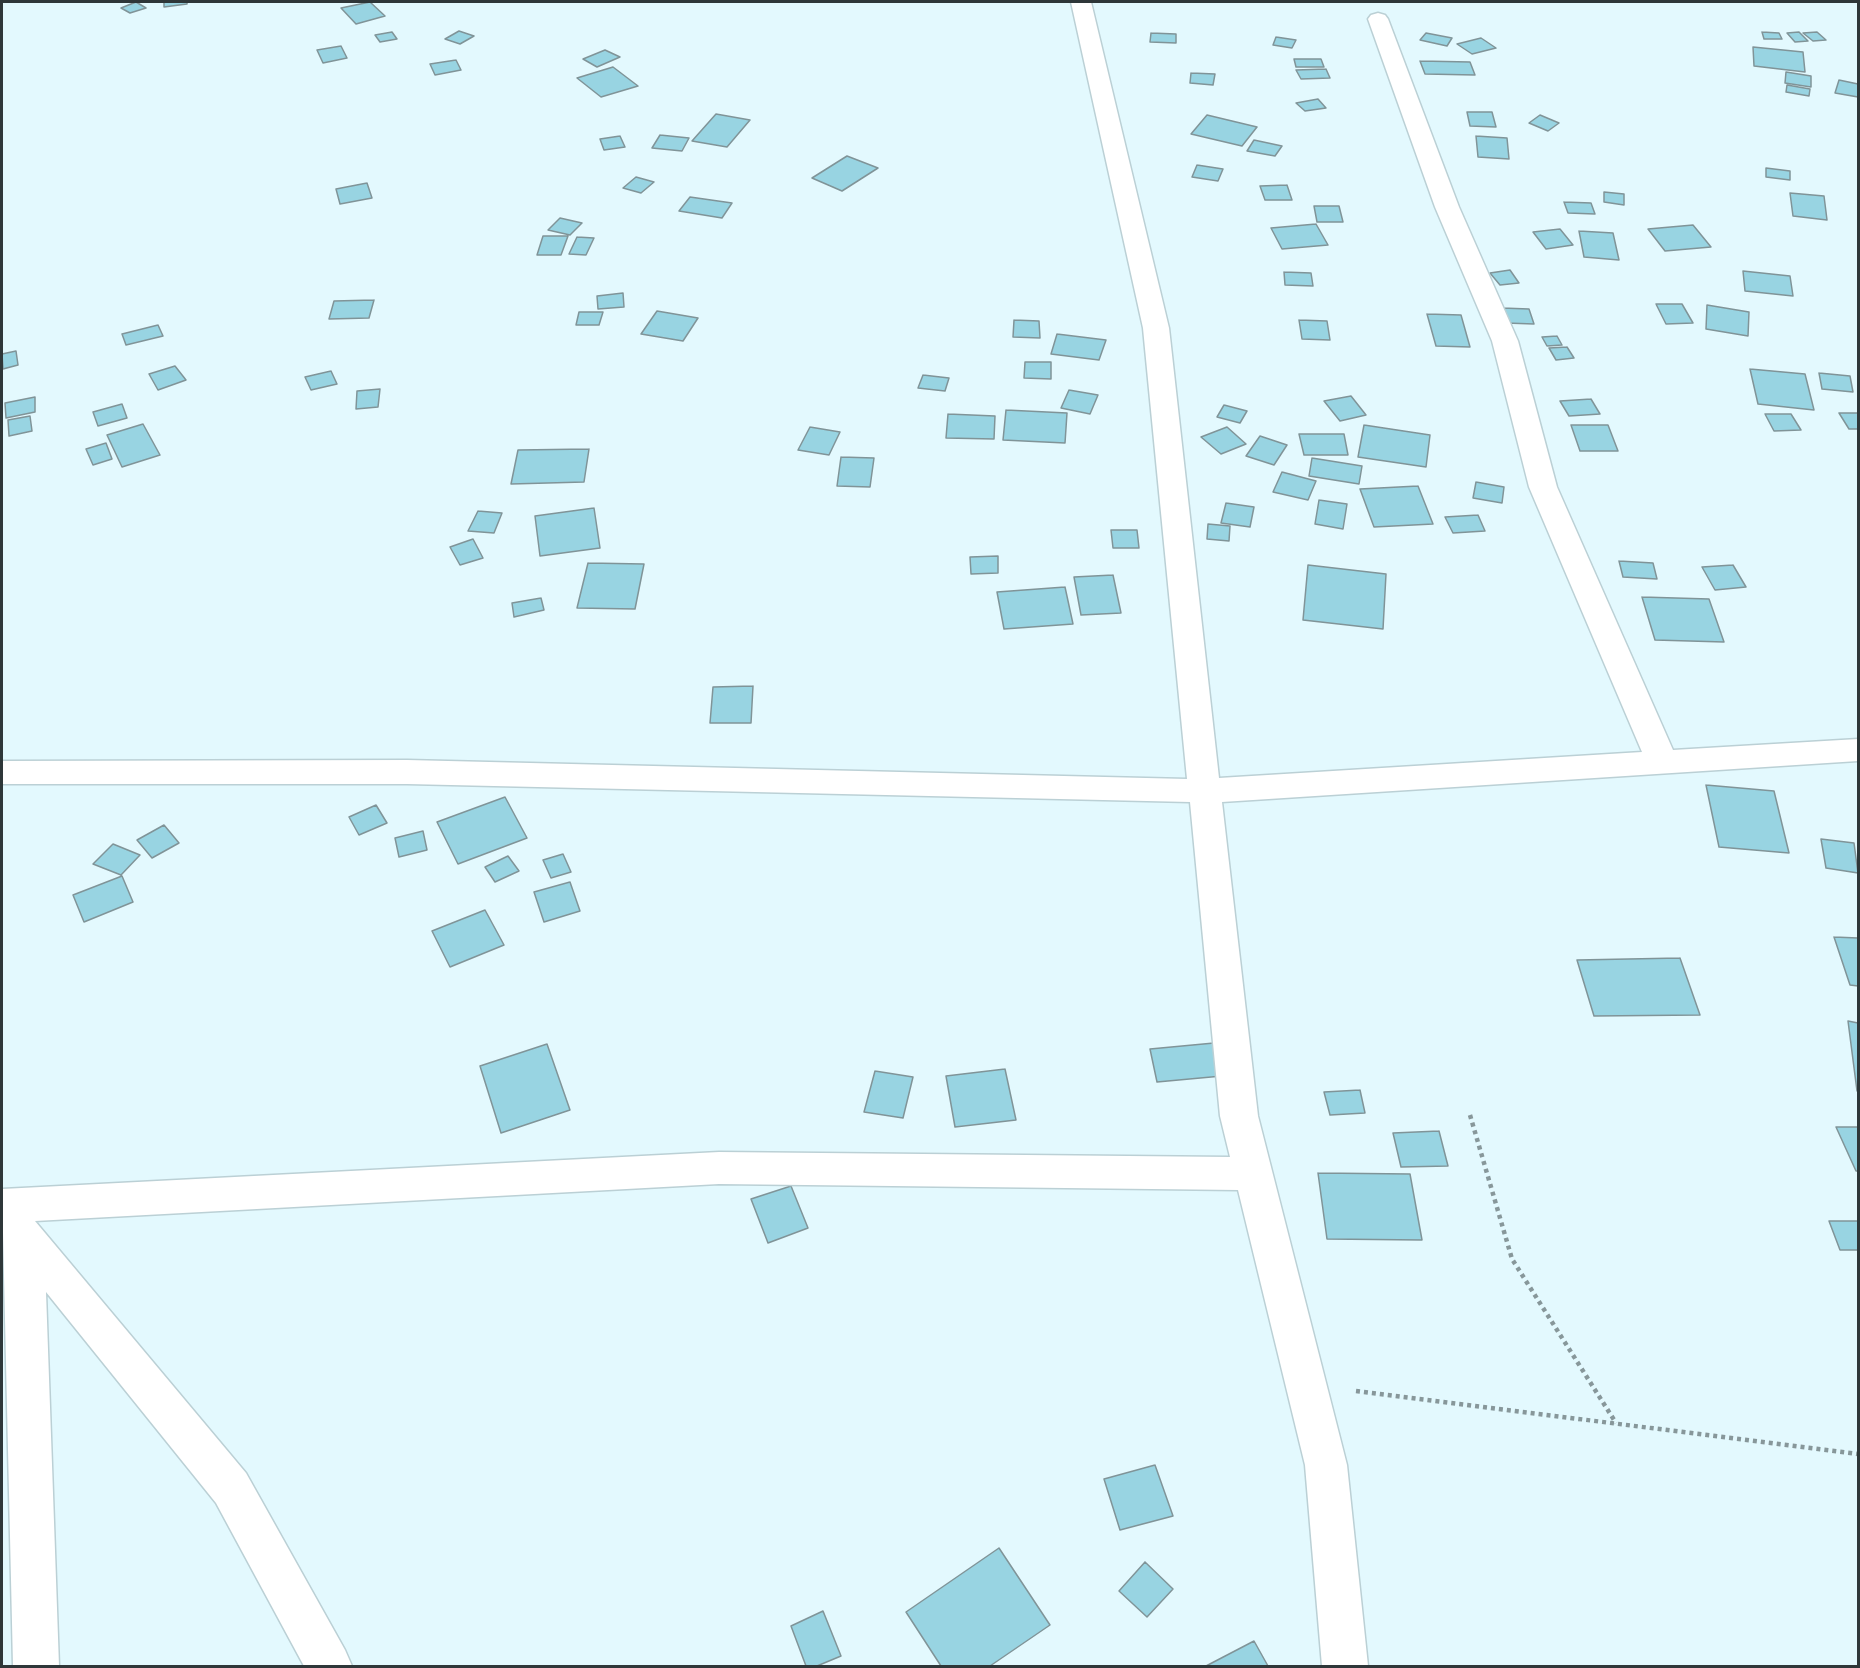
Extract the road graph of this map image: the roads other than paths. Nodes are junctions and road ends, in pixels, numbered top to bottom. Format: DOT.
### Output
graph roads {
  1 [pos="1081,2"];
  2 [pos="1378,19"];
  3 [pos="1858,750"];
  4 [pos="1662,762"];
  5 [pos="2,773"];
  6 [pos="1205,791"];
  7 [pos="1254,1174"];
  8 [pos="9,1220"];
  9 [pos="36,1666"];
  10 [pos="329,1666"];
  11 [pos="1345,1666"];
  1 -- 6 [label="street"];
  2 -- 4 [label="street"];
  3 -- 4 [label="street"];
  4 -- 6 [label="street"];
  5 -- 6 [label="street"];
  6 -- 7 [label="street"];
  7 -- 8 [label="street"];
  7 -- 11 [label="street"];
  8 -- 9 [label="street"];
  8 -- 10 [label="street"];
}
